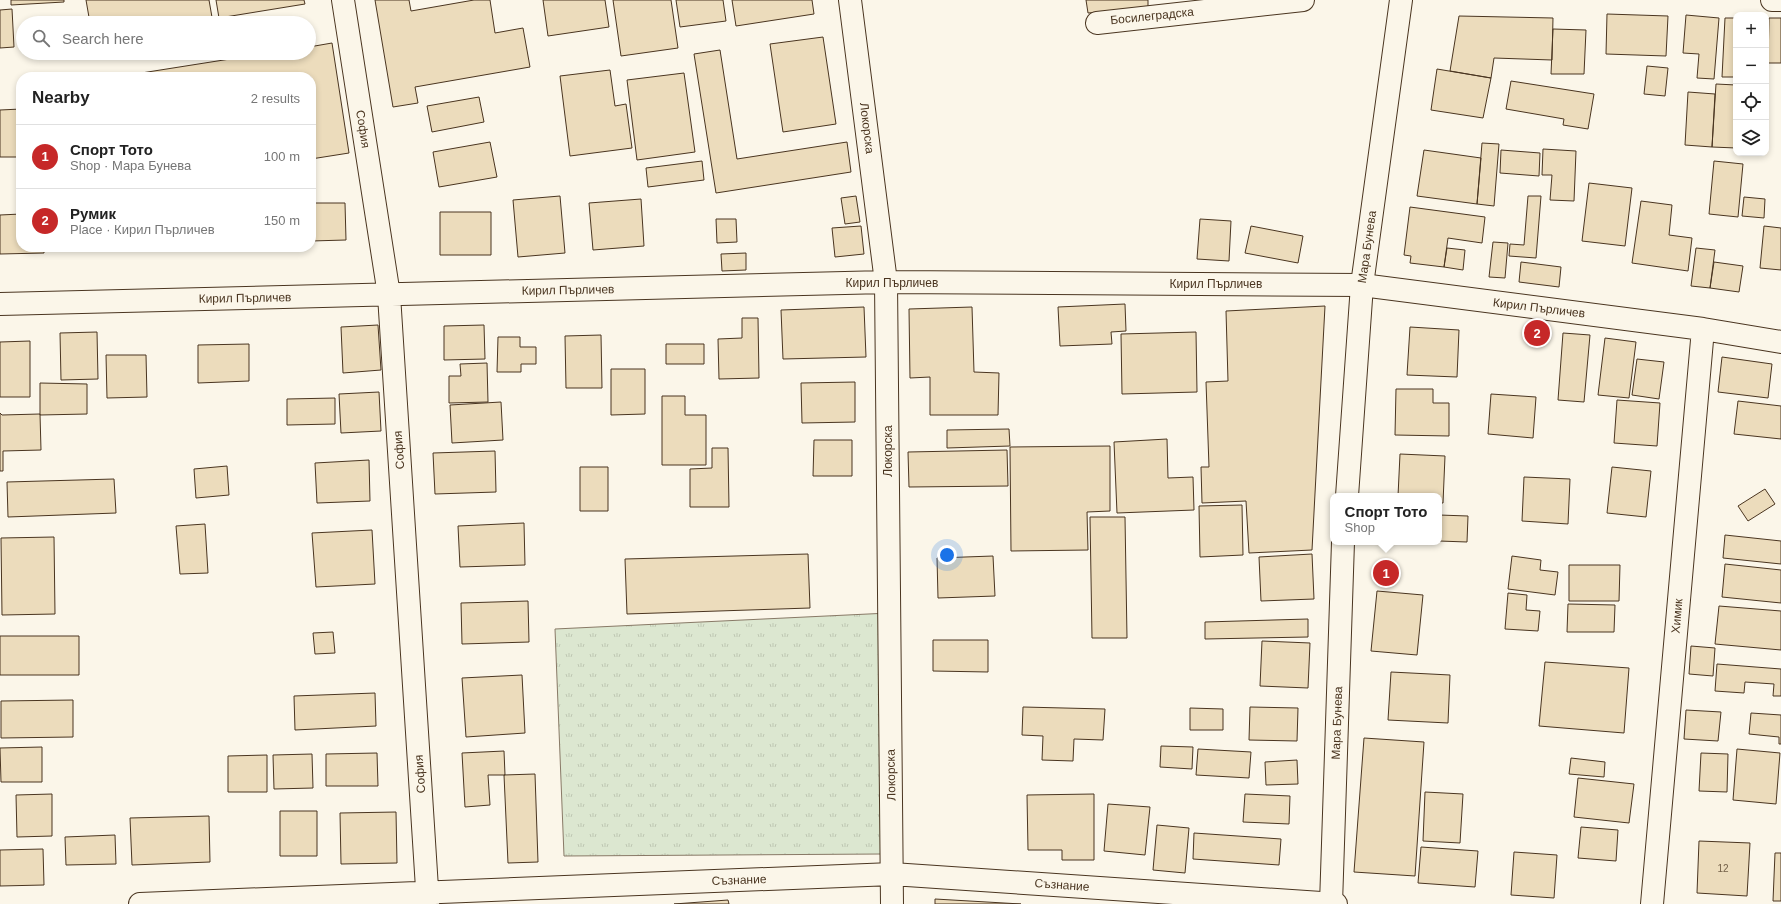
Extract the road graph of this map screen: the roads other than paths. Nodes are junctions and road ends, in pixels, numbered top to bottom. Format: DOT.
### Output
graph roads {
  1 [pos="343,0"];
  2 [pos="850,0"];
  3 [pos="1303,0"];
  4 [pos="1401,0"];
  5 [pos="1772,0"];
  6 [pos="1781,0"];
  7 [pos="1097,22"];
  8 [pos="886,282"];
  9 [pos="1362,284"];
  10 [pos="390,294"];
  11 [pos="0,304"];
  12 [pos="1704,329"];
  13 [pos="1781,342"];
  14 [pos="1347,493"];
  15 [pos="1343,545"];
  16 [pos="892,874"];
  17 [pos="428,898"];
  18 [pos="140,904"];
  19 [pos="892,904"];
  20 [pos="1331,904"];
  21 [pos="1336,904"];
  22 [pos="1652,904"];
  1 -- 10 [label="street, София"];
  2 -- 8 [label="street, Локорска"];
  3 -- 7 [label="street, Босилеградска"];
  4 -- 9 [label="street, Мара Бунева"];
  5 -- 6 [label="street"];
  8 -- 9 [label="street, Кирил Пърличев"];
  8 -- 10 [label="street, Кирил Пърличев"];
  8 -- 16 [label="street, Локорска"];
  9 -- 12 [label="street, Кирил Пърличев"];
  9 -- 14 [label="street, Мара Бунева"];
  10 -- 11 [label="street, Кирил Пърличев"];
  10 -- 17 [label="street, София"];
  12 -- 13 [label="street, Кирил Пърличев"];
  12 -- 22 [label="street, Химик"];
  15 -- 20 [label="street, Мара Бунева"];
  16 -- 17 [label="street, Съзнание"];
  16 -- 19 [label="street, Локорска"];
  16 -- 20 [label="street, Съзнание"];
  17 -- 18 [label="street, Съзнание"];
  20 -- 21 [label="street, Съзнание"];
}
